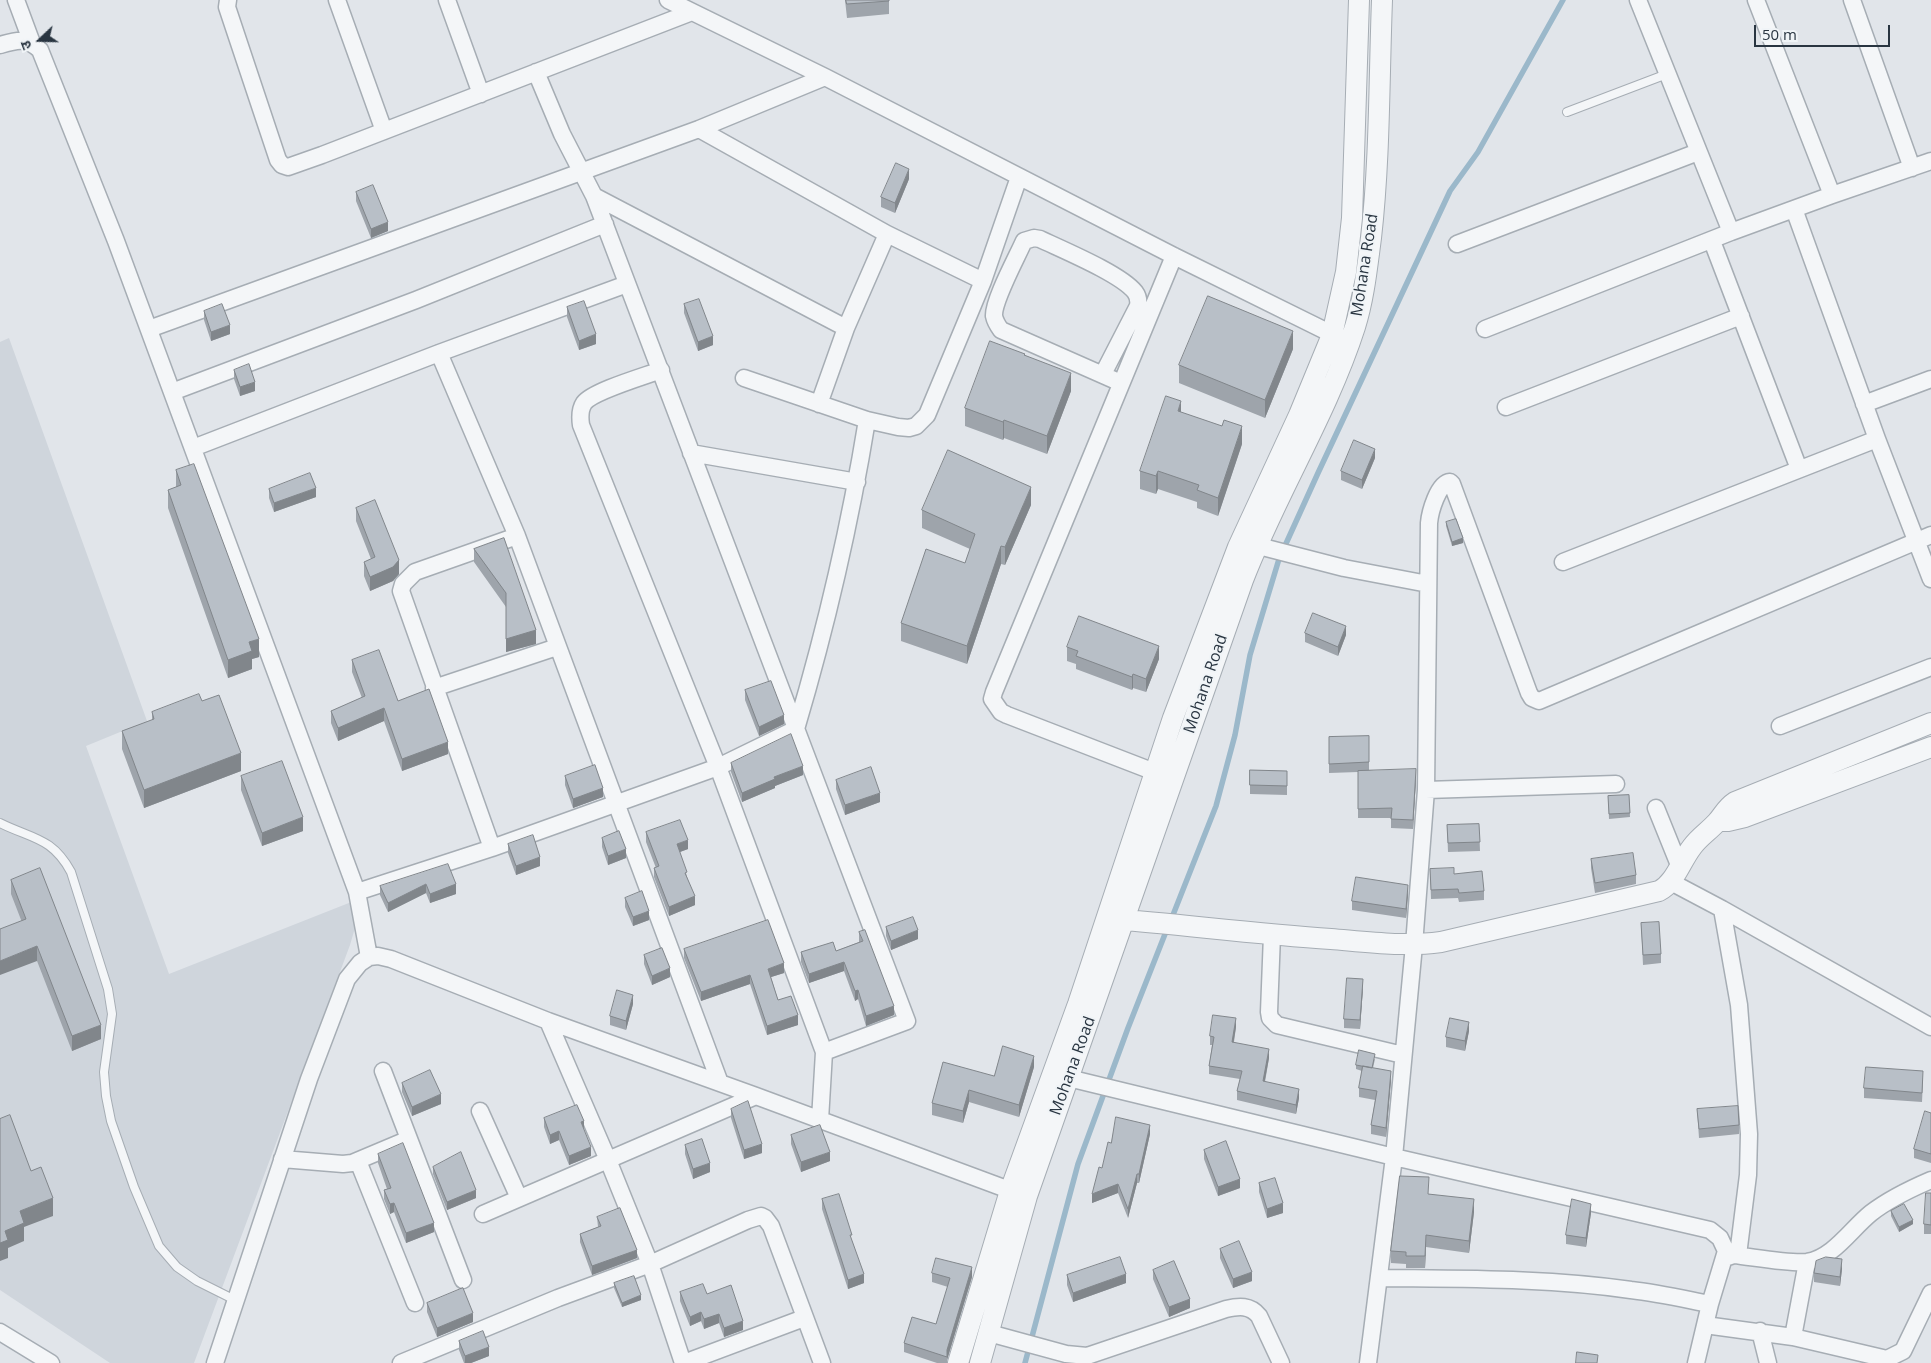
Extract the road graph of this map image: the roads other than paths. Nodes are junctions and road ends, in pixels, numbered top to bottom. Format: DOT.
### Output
graph roads {
  1 [pos="16,0"];
  2 [pos="228,0"];
  3 [pos="336,0"];
  4 [pos="447,0"];
  5 [pos="668,0"];
  6 [pos="1359,0"];
  7 [pos="1382,0"];
  8 [pos="1638,0"];
  9 [pos="1756,0"];
  10 [pos="1852,0"];
  11 [pos="692,12"];
  12 [pos="32,43"];
  13 [pos="0,45"];
  14 [pos="536,72"];
  15 [pos="1666,74"];
  16 [pos="824,78"];
  17 [pos="481,94"];
  18 [pos="1567,112"];
  19 [pos="699,129"];
  20 [pos="384,131"];
  21 [pos="1698,152"];
  22 [pos="1931,161"];
  23 [pos="1912,168"];
  24 [pos="581,171"];
  25 [pos="1019,177"];
  26 [pos="1832,195"];
  27 [pos="594,196"];
  28 [pos="1794,209"];
  29 [pos="604,224"];
  30 [pos="1732,232"];
  31 [pos="887,234"];
  32 [pos="1712,241"];
  33 [pos="1457,244"];
  34 [pos="1174,256"];
  35 [pos="983,281"];
  36 [pos="627,284"];
  37 [pos="1741,316"];
  38 [pos="846,328"];
  39 [pos="149,329"];
  40 [pos="1485,329"];
  41 [pos="1341,339"];
  42 [pos="439,353"];
  43 [pos="661,370"];
  44 [pos="1104,374"];
  45 [pos="744,378"];
  46 [pos="1931,378"];
  47 [pos="1121,383"];
  48 [pos="172,392"];
  49 [pos="819,404"];
  50 [pos="1864,404"];
  51 [pos="1506,407"];
  52 [pos="867,420"];
  53 [pos="1877,439"];
  54 [pos="193,448"];
  55 [pos="691,453"];
  56 [pos="1799,469"];
  57 [pos="857,482"];
  58 [pos="517,536"];
  59 [pos="1924,538"];
  60 [pos="1256,546"];
  61 [pos="1564,562"];
  62 [pos="1931,579"];
  63 [pos="1428,584"];
  64 [pos="557,647"];
  65 [pos="1931,667"];
  66 [pos="434,688"];
  67 [pos="1931,723"];
  68 [pos="1780,726"];
  69 [pos="796,729"];
  70 [pos="1931,747"];
  71 [pos="718,767"];
  72 [pos="1164,776"];
  73 [pos="1616,784"];
  74 [pos="1426,790"];
  75 [pos="616,805"];
  76 [pos="1656,808"];
  77 [pos="1718,821"];
  78 [pos="0,822"];
  79 [pos="492,848"];
  80 [pos="1675,874"];
  81 [pos="357,892"];
  82 [pos="1722,909"];
  83 [pos="1116,919"];
  84 [pos="1272,935"];
  85 [pos="1414,945"];
  86 [pos="369,957"];
  87 [pos="548,1021"];
  88 [pos="1931,1028"];
  89 [pos="824,1052"];
  90 [pos="1403,1054"];
  91 [pos="383,1071"];
  92 [pos="1061,1076"];
  93 [pos="720,1083"];
  94 [pos="756,1096"];
  95 [pos="480,1112"];
  96 [pos="820,1120"];
  97 [pos="409,1139"];
  98 [pos="1394,1157"];
  99 [pos="282,1159"];
  100 [pos="608,1160"];
  101 [pos="358,1161"];
  102 [pos="1931,1180"];
  103 [pos="1018,1194"];
  104 [pos="519,1198"];
  105 [pos="483,1214"];
  106 [pos="1732,1256"];
  107 [pos="1807,1262"];
  108 [pos="650,1264"];
  109 [pos="1380,1278"];
  110 [pos="462,1280"];
  111 [pos="1931,1293"];
  112 [pos="235,1300"];
  113 [pos="414,1303"];
  114 [pos="1710,1304"];
  115 [pos="804,1318"];
  116 [pos="1705,1325"];
  117 [pos="1760,1331"];
  118 [pos="0,1332"];
  119 [pos="989,1333"];
  120 [pos="1793,1337"];
  121 [pos="1907,1357"];
  122 [pos="51,1363"];
  123 [pos="214,1363"];
  124 [pos="401,1363"];
  125 [pos="683,1363"];
  126 [pos="822,1363"];
  127 [pos="958,1363"];
  128 [pos="980,1363"];
  129 [pos="1281,1363"];
  130 [pos="1368,1363"];
  131 [pos="1696,1363"];
  132 [pos="1768,1363"];
  1 -- 12 [label="street"];
  2 -- 20 [label="street"];
  3 -- 20 [label="street"];
  4 -- 17 [label="street"];
  5 -- 11 [label="street"];
  6 -- 41 [label="street, Mohana Road"];
  7 -- 41 [label="street, Mohana Road"];
  8 -- 15 [label="street"];
  9 -- 26 [label="street"];
  10 -- 23 [label="street"];
  11 -- 14 [label="street"];
  11 -- 16 [label="street"];
  12 -- 13 [label="street"];
  12 -- 39 [label="street"];
  14 -- 17 [label="street"];
  14 -- 24 [label="street"];
  15 -- 18 [label="lane"];
  15 -- 21 [label="street"];
  16 -- 19 [label="street"];
  16 -- 25 [label="street"];
  17 -- 20 [label="street"];
  19 -- 24 [label="street"];
  19 -- 31 [label="street"];
  21 -- 30 [label="street"];
  21 -- 33 [label="street"];
  22 -- 23 [label="street"];
  23 -- 26 [label="street"];
  24 -- 27 [label="street"];
  24 -- 39 [label="street"];
  25 -- 34 [label="street"];
  25 -- 35 [label="street"];
  26 -- 28 [label="street"];
  27 -- 29 [label="street"];
  27 -- 38 [label="street"];
  28 -- 30 [label="street"];
  28 -- 50 [label="street"];
  29 -- 36 [label="street"];
  29 -- 48 [label="street"];
  30 -- 32 [label="street"];
  31 -- 35 [label="street"];
  31 -- 38 [label="street"];
  32 -- 37 [label="street"];
  32 -- 40 [label="street"];
  34 -- 41 [label="street"];
  34 -- 47 [label="street"];
  35 -- 52 [label="street"];
  36 -- 42 [label="street"];
  36 -- 43 [label="street"];
  37 -- 51 [label="street"];
  37 -- 56 [label="street"];
  38 -- 49 [label="street"];
  39 -- 48 [label="street"];
  41 -- 60 [label="street, Mohana Road"];
  42 -- 54 [label="street"];
  42 -- 58 [label="street"];
  43 -- 55 [label="street"];
  43 -- 71 [label="street"];
  44 -- 44 [label="street"];
  44 -- 47 [label="street"];
  45 -- 49 [label="street"];
  46 -- 50 [label="street"];
  47 -- 72 [label="street"];
  48 -- 54 [label="street"];
  49 -- 52 [label="street"];
  50 -- 53 [label="street"];
  52 -- 57 [label="street"];
  53 -- 56 [label="street"];
  53 -- 59 [label="street"];
  54 -- 81 [label="street"];
  55 -- 57 [label="street"];
  55 -- 69 [label="street"];
  56 -- 61 [label="street"];
  57 -- 69 [label="street"];
  58 -- 64 [label="street"];
  58 -- 66 [label="street"];
  59 -- 62 [label="street"];
  59 -- 63 [label="street"];
  60 -- 63 [label="street"];
  60 -- 72 [label="street, Mohana Road"];
  63 -- 74 [label="street"];
  64 -- 66 [label="street"];
  64 -- 75 [label="street"];
  65 -- 68 [label="street"];
  66 -- 79 [label="street"];
  67 -- 77 [label="street"];
  69 -- 71 [label="street"];
  69 -- 89 [label="street"];
  70 -- 77 [label="street"];
  71 -- 75 [label="street"];
  71 -- 89 [label="street"];
  72 -- 83 [label="street, Mohana Road"];
  73 -- 74 [label="street"];
  74 -- 85 [label="street"];
  75 -- 79 [label="street"];
  75 -- 93 [label="street"];
  76 -- 80 [label="street"];
  77 -- 80 [label="street"];
  78 -- 112 [label="lane"];
  79 -- 81 [label="street"];
  80 -- 82 [label="street"];
  80 -- 85 [label="street"];
  81 -- 86 [label="street"];
  82 -- 88 [label="street"];
  82 -- 106 [label="street"];
  83 -- 84 [label="street"];
  83 -- 92 [label="street, Mohana Road"];
  84 -- 85 [label="street"];
  84 -- 90 [label="street"];
  85 -- 90 [label="street"];
  86 -- 87 [label="street"];
  86 -- 99 [label="street"];
  87 -- 93 [label="street"];
  87 -- 100 [label="street"];
  89 -- 96 [label="street"];
  90 -- 98 [label="street"];
  91 -- 97 [label="street"];
  92 -- 98 [label="street"];
  92 -- 103 [label="street, Mohana Road"];
  93 -- 94 [label="street"];
  94 -- 96 [label="street"];
  94 -- 100 [label="street"];
  95 -- 104 [label="street"];
  96 -- 103 [label="street"];
  97 -- 101 [label="street"];
  97 -- 110 [label="street"];
  98 -- 106 [label="street"];
  98 -- 109 [label="street"];
  99 -- 101 [label="street"];
  99 -- 112 [label="street"];
  100 -- 104 [label="street"];
  100 -- 108 [label="street"];
  101 -- 113 [label="street"];
  102 -- 107 [label="street"];
  103 -- 119 [label="street, Mohana Road"];
  103 -- 127 [label="street, Mohana Road"];
  104 -- 105 [label="street"];
  106 -- 107 [label="street"];
  106 -- 114 [label="street"];
  107 -- 120 [label="street"];
  108 -- 115 [label="street"];
  108 -- 124 [label="street"];
  108 -- 125 [label="street"];
  109 -- 114 [label="street"];
  109 -- 130 [label="street"];
  111 -- 121 [label="street"];
  112 -- 123 [label="street"];
  114 -- 116 [label="street"];
  115 -- 125 [label="street"];
  115 -- 126 [label="street"];
  116 -- 117 [label="street"];
  116 -- 131 [label="street"];
  117 -- 120 [label="street"];
  117 -- 132 [label="street"];
  118 -- 122 [label="street"];
  119 -- 128 [label="street, Mohana Road"];
  119 -- 129 [label="street"];
  120 -- 121 [label="street"];
}
